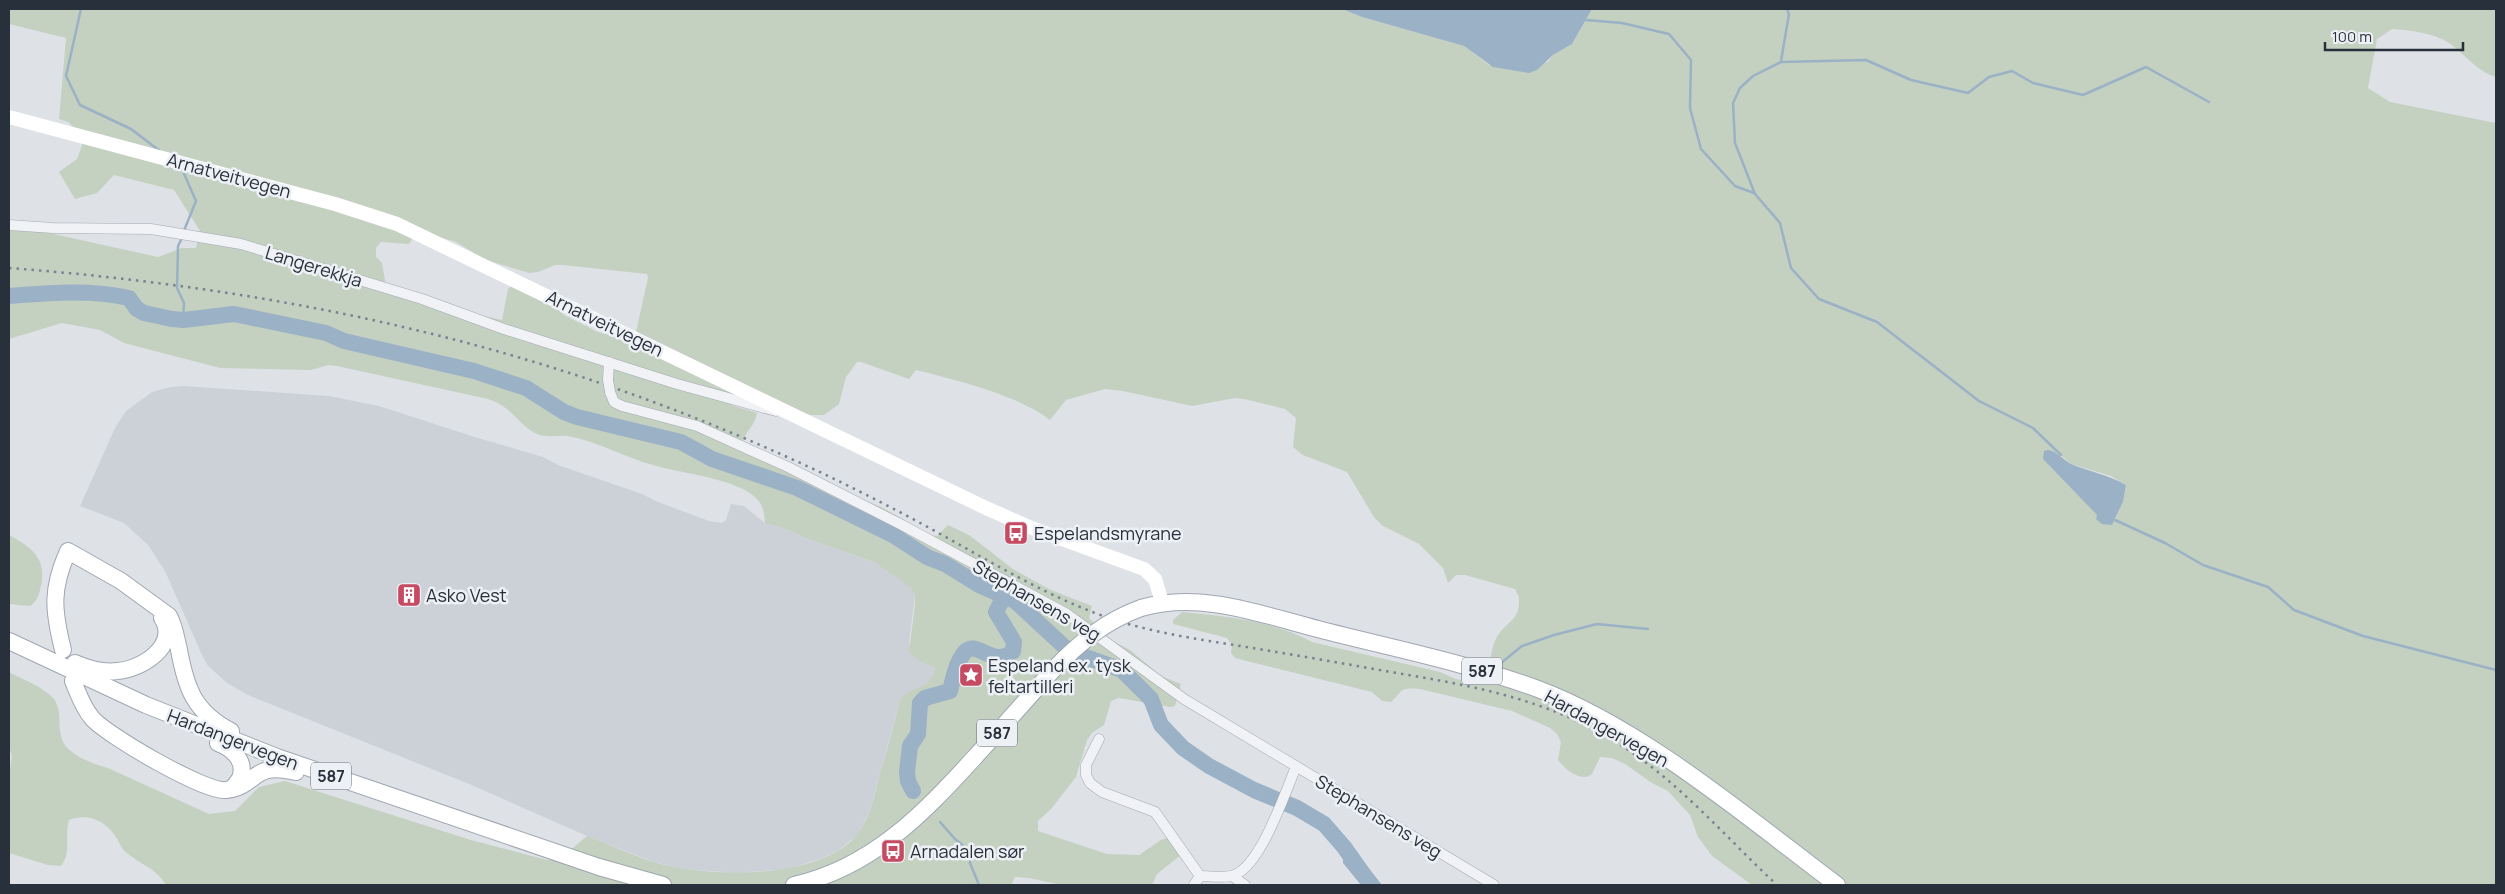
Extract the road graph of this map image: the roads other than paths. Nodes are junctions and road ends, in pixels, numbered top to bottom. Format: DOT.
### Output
graph roads {
  1 [pos="9,116"];
  2 [pos="9,225"];
  3 [pos="608,362"];
  4 [pos="792,415"];
  5 [pos="1162,602"];
  6 [pos="155,606"];
  7 [pos="9,632"];
  8 [pos="9,641"];
  9 [pos="63,650"];
  10 [pos="73,681"];
  11 [pos="122,695"];
  12 [pos="1099,739"];
  13 [pos="1296,767"];
  14 [pos="232,789"];
  15 [pos="375,792"];
  16 [pos="426,809"];
  17 [pos="1200,876"];
  18 [pos="1232,876"];
  19 [pos="663,885"];
  20 [pos="794,885"];
  21 [pos="1194,885"];
  22 [pos="1245,885"];
  23 [pos="1494,885"];
  24 [pos="1837,885"];
  1 -- 4 [label="main road, Arnatveitvegen"];
  2 -- 3 [label="street, Langerekkja"];
  3 -- 4 [label="street, Langerekkja"];
  3 -- 13 [label="street, Stephansens veg, bridge"];
  4 -- 5 [label="main road, Arnatveitvegen"];
  5 -- 20 [label="main road, Hardangervegen / 587, bridge"];
  5 -- 24 [label="main road, Hardangervegen / 587"];
  6 -- 7 [label="main road, 587"];
  6 -- 9 [label="main road, 587"];
  6 -- 15 [label="main road, 587"];
  8 -- 11 [label="main road, Hardangervegen / 587"];
  10 -- 14 [label="main road"];
  11 -- 14 [label="main road, 587"];
  11 -- 15 [label="main road, Hardangervegen / 587"];
  12 -- 17 [label="street"];
  13 -- 18 [label="street"];
  13 -- 23 [label="street, Stephansens veg"];
  14 -- 16 [label="main road, 587"];
  15 -- 16 [label="main road, Hardangervegen / 587"];
  16 -- 19 [label="main road, Hardangervegen / 587"];
  17 -- 18 [label="street"];
  17 -- 21 [label="street"];
  18 -- 22 [label="street"];
}
